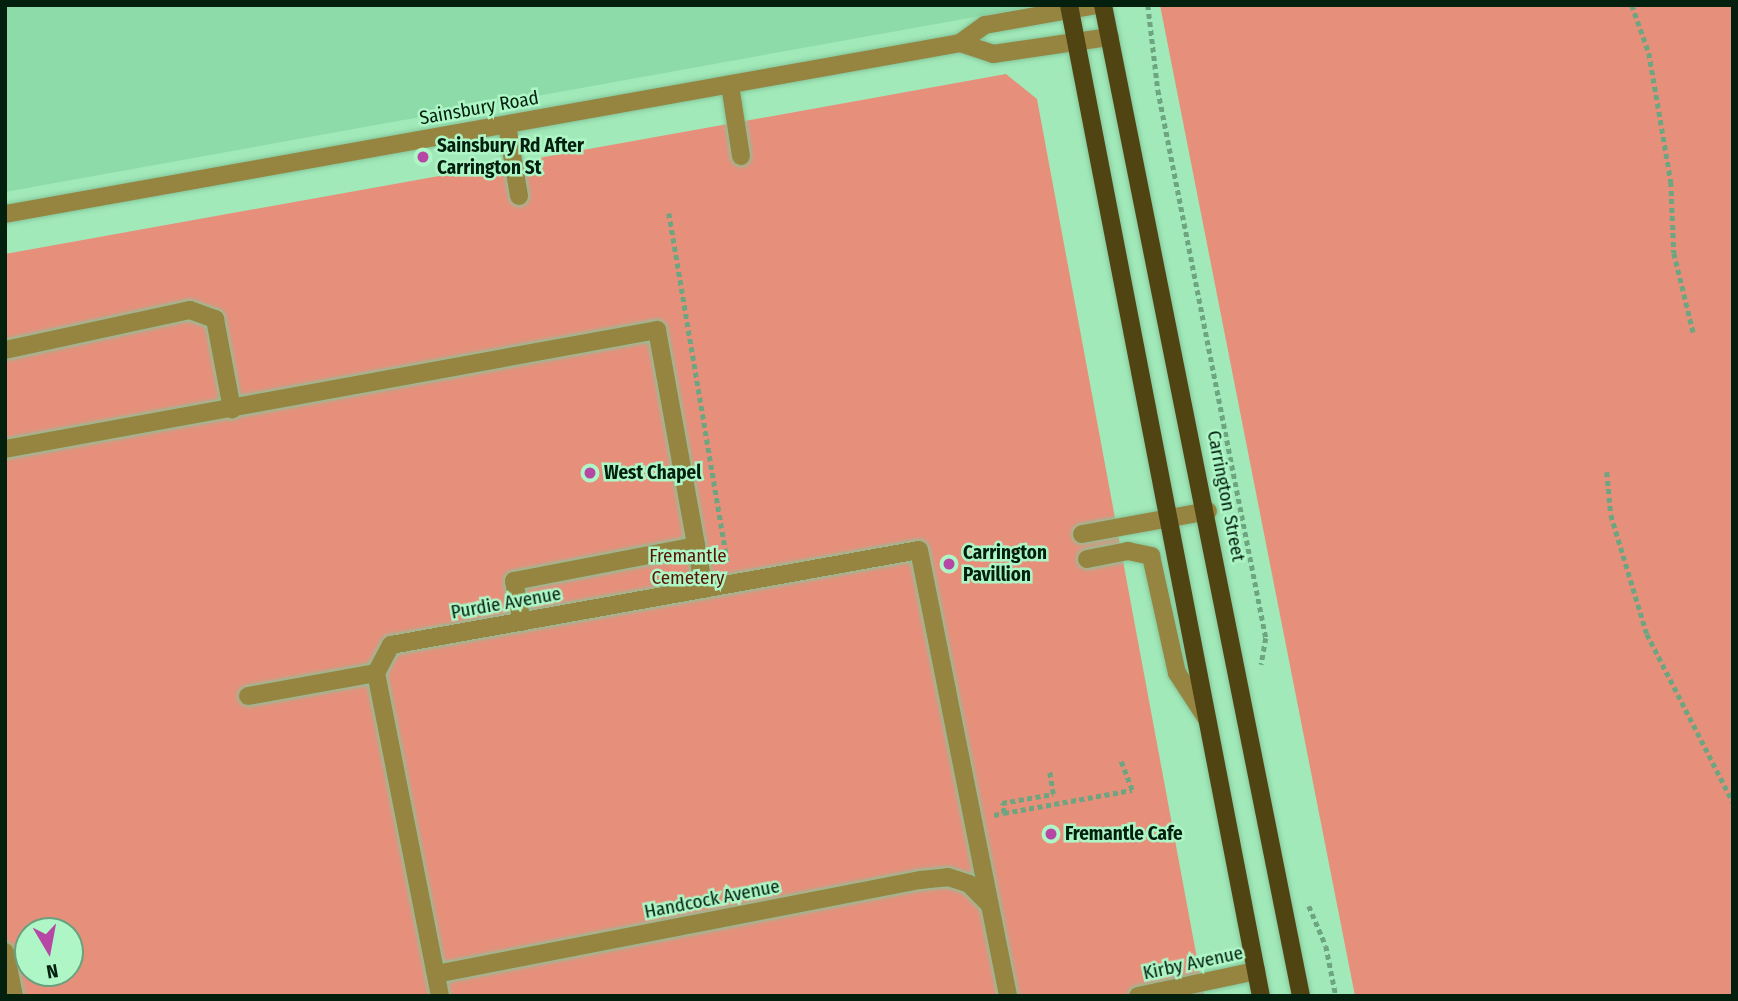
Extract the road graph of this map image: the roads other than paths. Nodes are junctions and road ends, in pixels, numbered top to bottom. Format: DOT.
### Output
graph roads {
  1 [pos="1097,5"];
  2 [pos="1103,5"];
  3 [pos="1069,8"];
  4 [pos="1110,37"];
  5 [pos="1077,41"];
  6 [pos="960,43"];
  7 [pos="730,85"];
  8 [pos="506,125"];
  9 [pos="741,156"];
  10 [pos="519,196"];
  11 [pos="5,214"];
  12 [pos="5,350"];
  13 [pos="232,409"];
  14 [pos="5,449"];
  15 [pos="1208,511"];
  16 [pos="1169,519"];
  17 [pos="1082,534"];
  18 [pos="696,546"];
  19 [pos="1087,559"];
  20 [pos="704,589"];
  21 [pos="522,622"];
  22 [pos="376,673"];
  23 [pos="248,696"];
  24 [pos="1208,722"];
  25 [pos="989,904"];
  26 [pos="5,952"];
  27 [pos="1256,971"];
  28 [pos="436,974"];
  29 [pos="14,996"];
  30 [pos="440,996"];
  31 [pos="1008,996"];
  32 [pos="1138,996"];
  33 [pos="1261,996"];
  34 [pos="1301,996"];
  1 -- 3 [label="street, Sainsbury Road"];
  2 -- 4 [label="main road, Carrington Street"];
  3 -- 5 [label="main road"];
  3 -- 6 [label="street, Sainsbury Road"];
  4 -- 5 [label="street, Sainsbury Road"];
  4 -- 15 [label="main road, Carrington Street"];
  5 -- 6 [label="street, Sainsbury Road"];
  5 -- 16 [label="main road"];
  6 -- 7 [label="street, Sainsbury Road"];
  7 -- 8 [label="street, Sainsbury Road"];
  7 -- 9 [label="street"];
  8 -- 10 [label="street"];
  8 -- 11 [label="street, Sainsbury Road"];
  12 -- 13 [label="street"];
  13 -- 14 [label="street"];
  13 -- 18 [label="street"];
  15 -- 16 [label="street"];
  15 -- 34 [label="main road, Carrington Street"];
  16 -- 17 [label="street"];
  16 -- 24 [label="main road"];
  18 -- 20 [label="street"];
  18 -- 21 [label="street"];
  19 -- 24 [label="street"];
  20 -- 21 [label="street, Purdie Avenue"];
  20 -- 25 [label="street, Purdie Avenue"];
  21 -- 22 [label="street, Purdie Avenue"];
  22 -- 23 [label="street"];
  22 -- 28 [label="street"];
  24 -- 27 [label="main road"];
  25 -- 28 [label="street, Handcock Avenue"];
  25 -- 31 [label="street"];
  26 -- 29 [label="street"];
  27 -- 32 [label="street, Kirby Avenue"];
  27 -- 33 [label="main road"];
  28 -- 30 [label="street"];
}
